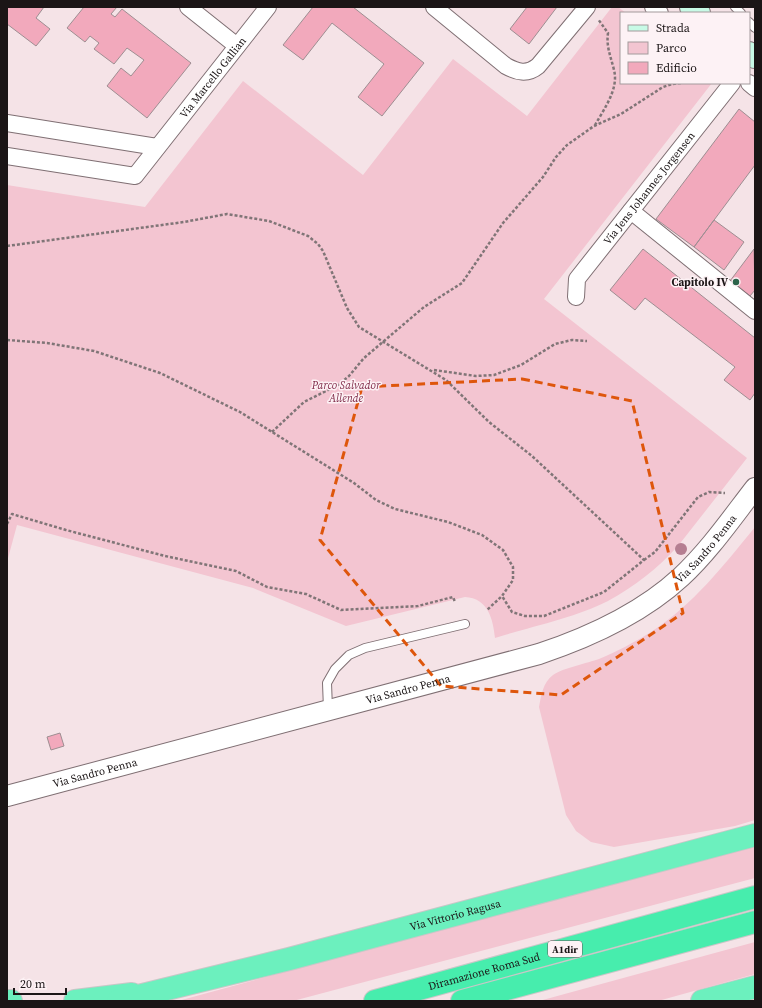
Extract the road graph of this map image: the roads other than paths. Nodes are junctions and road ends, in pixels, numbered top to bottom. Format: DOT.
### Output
graph roads {
  1 [pos="188,7"];
  2 [pos="268,7"];
  3 [pos="434,7"];
  4 [pos="586,8"];
  5 [pos="237,46"];
  6 [pos="731,84"];
  7 [pos="7,123"];
  8 [pos="157,148"];
  9 [pos="7,156"];
  10 [pos="631,211"];
  11 [pos="576,297"];
  12 [pos="755,311"];
  13 [pos="755,488"];
  14 [pos="465,624"];
  15 [pos="328,711"];
  16 [pos="7,796"];
  17 [pos="755,835"];
  18 [pos="755,897"];
  19 [pos="755,922"];
  20 [pos="755,987"];
  21 [pos="155,991"];
  22 [pos="7,1001"];
  23 [pos="11,1001"];
  24 [pos="75,1001"];
  25 [pos="118,1001"];
  26 [pos="375,1001"];
  27 [pos="462,1001"];
  28 [pos="702,1001"];
  1 -- 5 [label="street"];
  2 -- 5 [label="street, Via Marcello Gallian"];
  3 -- 4 [label="street"];
  5 -- 8 [label="street, Via Marcello Gallian"];
  6 -- 10 [label="street, Via Jens Johannes Jorgensen"];
  7 -- 8 [label="street"];
  8 -- 9 [label="street, Via Marcello Gallian"];
  10 -- 11 [label="street, Via Jens Johannes Jorgensen"];
  10 -- 12 [label="street"];
  13 -- 15 [label="street, Via Sandro Penna"];
  14 -- 15 [label="lane"];
  15 -- 16 [label="street, Via Sandro Penna"];
  17 -- 21 [label="highway, Via Vittorio Ragusa"];
  18 -- 26 [label="highway, Diramazione Roma Sud / A1dir"];
  19 -- 27 [label="highway, Diramazione Roma Sud / A1dir"];
  20 -- 28 [label="highway"];
  21 -- 24 [label="highway"];
  21 -- 25 [label="highway"];
  22 -- 23 [label="highway"];
}
